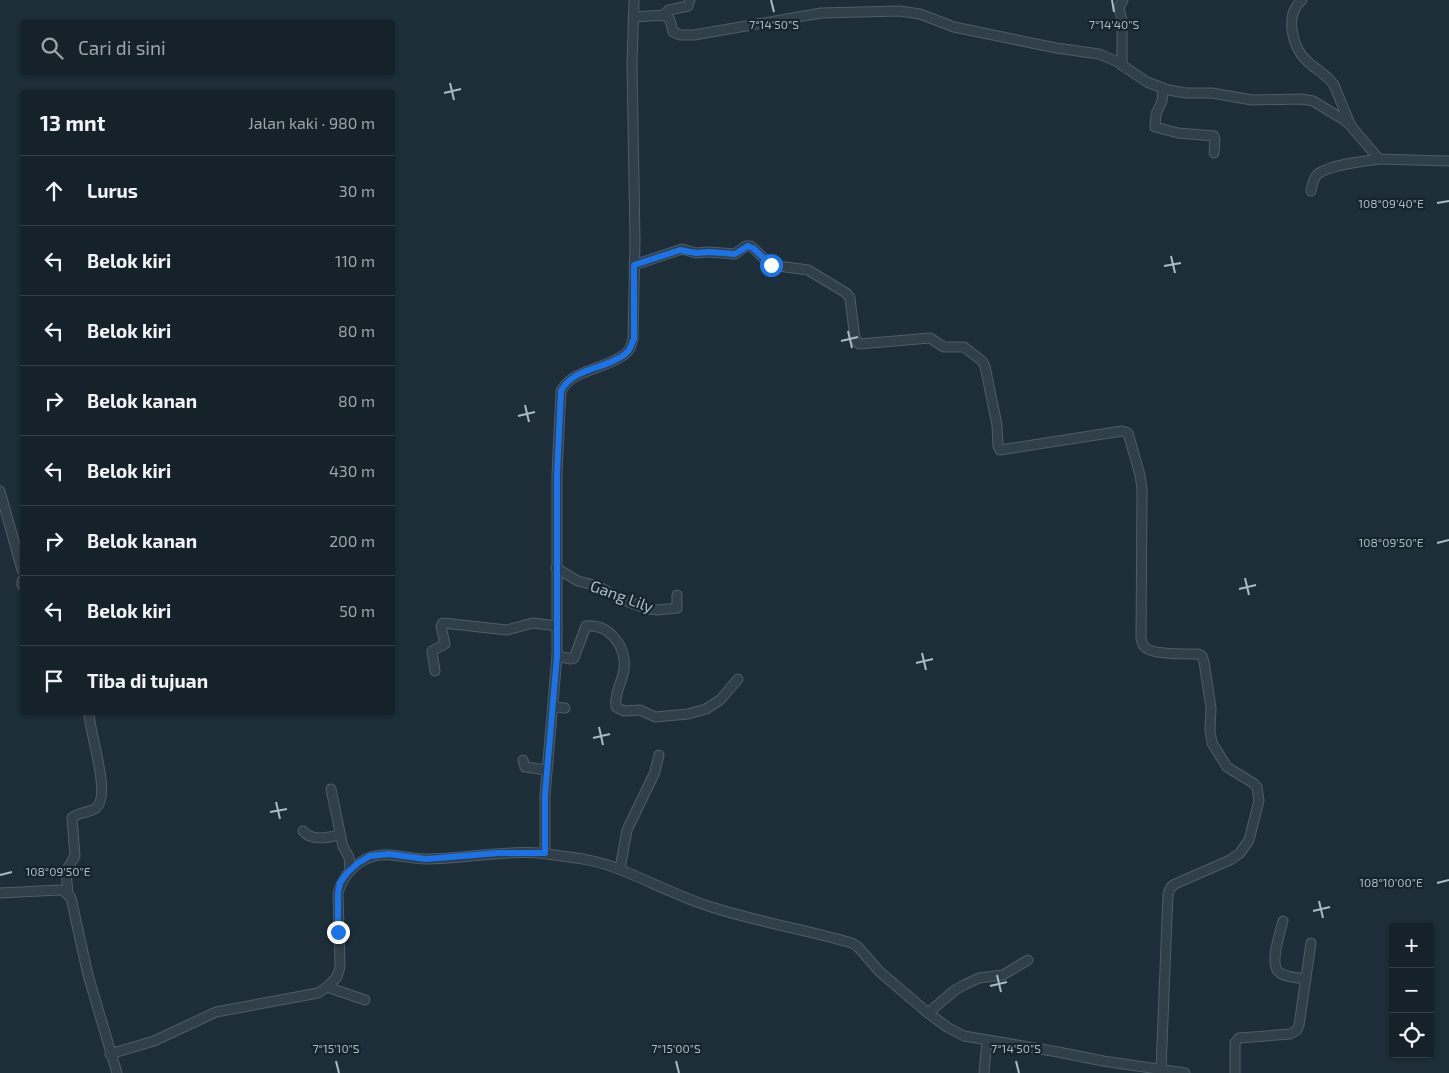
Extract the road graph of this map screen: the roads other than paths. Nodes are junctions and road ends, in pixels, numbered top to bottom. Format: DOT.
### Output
graph roads {
  1 [pos="634,0"];
  2 [pos="690,0"];
  3 [pos="1123,0"];
  4 [pos="1302,0"];
  5 [pos="662,16"];
  6 [pos="633,17"];
  7 [pos="1122,65"];
  8 [pos="1163,88"];
  9 [pos="1350,126"];
  10 [pos="1214,153"];
  11 [pos="1378,159"];
  12 [pos="1449,161"];
  13 [pos="1311,191"];
  14 [pos="634,265"];
  15 [pos="0,491"];
  16 [pos="20,563"];
  17 [pos="556,568"];
  18 [pos="677,595"];
  19 [pos="557,626"];
  20 [pos="557,656"];
  21 [pos="435,671"];
  22 [pos="738,679"];
  23 [pos="553,707"];
  24 [pos="565,708"];
  25 [pos="89,715"];
  26 [pos="659,754"];
  27 [pos="523,760"];
  28 [pos="547,770"];
  29 [pos="331,789"];
  30 [pos="304,830"];
  31 [pos="340,835"];
  32 [pos="545,853"];
  33 [pos="620,869"];
  34 [pos="350,871"];
  35 [pos="0,893"];
  36 [pos="68,894"];
  37 [pos="1282,921"];
  38 [pos="1312,943"];
  39 [pos="1028,960"];
  40 [pos="1306,979"];
  41 [pos="328,987"];
  42 [pos="365,1000"];
  43 [pos="928,1013"];
  44 [pos="987,1041"];
  45 [pos="110,1054"];
  46 [pos="1161,1069"];
  47 [pos="1139,1070"];
  48 [pos="117,1073"];
  49 [pos="984,1073"];
  50 [pos="1185,1073"];
  51 [pos="1235,1073"];
  1 -- 6 [label="street"];
  2 -- 5 [label="street"];
  3 -- 7 [label="street"];
  4 -- 9 [label="street"];
  5 -- 6 [label="street"];
  5 -- 7 [label="street"];
  6 -- 14 [label="street"];
  7 -- 8 [label="street"];
  8 -- 9 [label="street"];
  8 -- 10 [label="street"];
  9 -- 11 [label="street"];
  11 -- 12 [label="street"];
  11 -- 13 [label="street"];
  14 -- 17 [label="street"];
  14 -- 46 [label="street"];
  15 -- 16 [label="street"];
  17 -- 18 [label="street, Gang Lily"];
  17 -- 19 [label="street"];
  19 -- 20 [label="street"];
  19 -- 21 [label="street"];
  20 -- 22 [label="street"];
  20 -- 23 [label="street"];
  23 -- 24 [label="street"];
  23 -- 28 [label="street"];
  25 -- 36 [label="street"];
  26 -- 33 [label="street"];
  27 -- 28 [label="street"];
  28 -- 32 [label="street"];
  29 -- 31 [label="street"];
  30 -- 31 [label="street"];
  31 -- 34 [label="street"];
  32 -- 33 [label="street"];
  32 -- 34 [label="street"];
  33 -- 43 [label="street"];
  34 -- 41 [label="street"];
  35 -- 36 [label="street"];
  36 -- 45 [label="street"];
  37 -- 40 [label="street"];
  38 -- 40 [label="street"];
  39 -- 43 [label="street"];
  40 -- 51 [label="street"];
  41 -- 42 [label="street"];
  41 -- 45 [label="street"];
  43 -- 44 [label="street"];
  44 -- 47 [label="street"];
  44 -- 49 [label="street"];
  45 -- 48 [label="street"];
  46 -- 47 [label="street"];
  46 -- 50 [label="street"];
}
